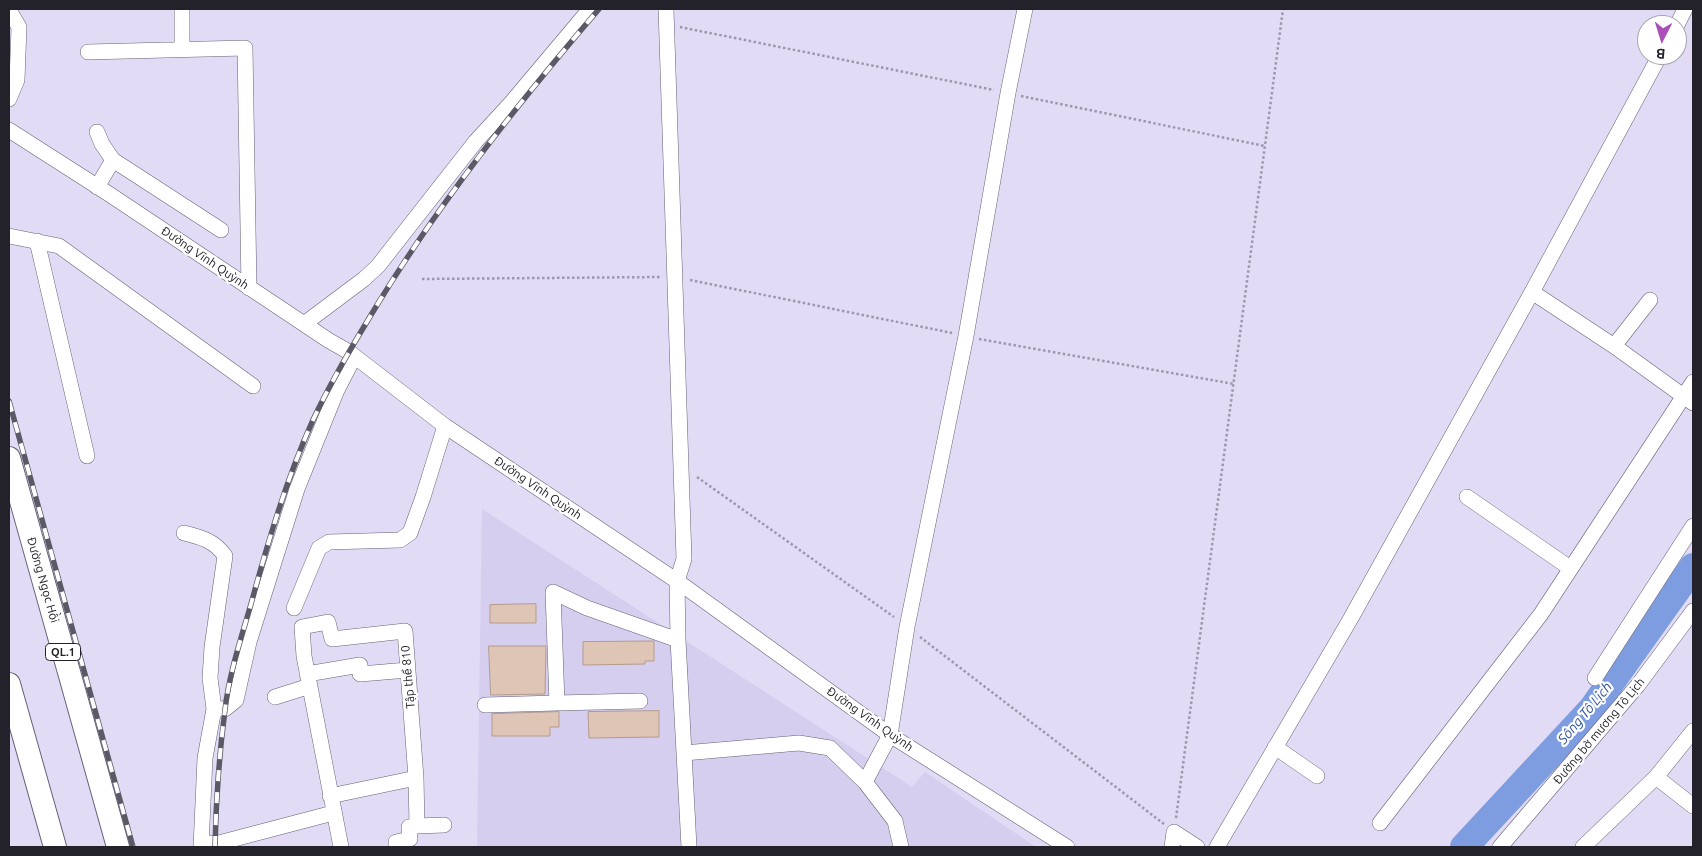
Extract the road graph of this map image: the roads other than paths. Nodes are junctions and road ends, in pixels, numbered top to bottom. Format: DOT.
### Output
graph roads {
  1 [pos="182,9"];
  2 [pos="590,9"];
  3 [pos="666,9"];
  4 [pos="1025,9"];
  5 [pos="9,10"];
  6 [pos="182,50"];
  7 [pos="88,52"];
  8 [pos="1655,65"];
  9 [pos="9,99"];
  10 [pos="9,130"];
  11 [pos="98,132"];
  12 [pos="114,160"];
  13 [pos="97,187"];
  14 [pos="222,230"];
  15 [pos="9,236"];
  16 [pos="37,242"];
  17 [pos="249,288"];
  18 [pos="1532,292"];
  19 [pos="1650,300"];
  20 [pos="304,324"];
  21 [pos="1614,346"];
  22 [pos="354,357"];
  23 [pos="1693,382"];
  24 [pos="253,386"];
  25 [pos="1688,400"];
  26 [pos="445,426"];
  27 [pos="87,456"];
  28 [pos="9,458"];
  29 [pos="1466,497"];
  30 [pos="1693,526"];
  31 [pos="184,533"];
  32 [pos="1570,568"];
  33 [pos="677,581"];
  34 [pos="294,608"];
  35 [pos="1693,611"];
  36 [pos="678,640"];
  37 [pos="408,670"];
  38 [pos="1595,678"];
  39 [pos="308,680"];
  40 [pos="9,684"];
  41 [pos="274,696"];
  42 [pos="640,701"];
  43 [pos="557,703"];
  44 [pos="485,705"];
  45 [pos="214,709"];
  46 [pos="15,727"];
  47 [pos="1693,731"];
  48 [pos="890,735"];
  49 [pos="1275,747"];
  50 [pos="684,753"];
  51 [pos="1317,776"];
  52 [pos="1656,777"];
  53 [pos="416,778"];
  54 [pos="865,782"];
  55 [pos="330,796"];
  56 [pos="1693,806"];
  57 [pos="333,813"];
  58 [pos="1380,823"];
  59 [pos="444,825"];
  60 [pos="417,826"];
  61 [pos="1173,840"];
  62 [pos="201,845"];
  63 [pos="55,847"];
  64 [pos="118,847"];
  65 [pos="341,847"];
  66 [pos="396,847"];
  67 [pos="689,847"];
  68 [pos="901,847"];
  69 [pos="1067,847"];
  70 [pos="1197,847"];
  71 [pos="1217,847"];
  72 [pos="1500,847"];
  73 [pos="1583,847"];
  1 -- 6 [label="street"];
  2 -- 20 [label="street"];
  3 -- 33 [label="street"];
  4 -- 48 [label="street"];
  5 -- 9 [label="street"];
  6 -- 7 [label="street"];
  6 -- 17 [label="street"];
  8 -- 18 [label="street"];
  10 -- 13 [label="street, Đường Vĩnh Quỳnh"];
  11 -- 12 [label="street"];
  12 -- 13 [label="street"];
  12 -- 14 [label="street"];
  13 -- 17 [label="street, Đường Vĩnh Quỳnh"];
  15 -- 16 [label="street"];
  16 -- 24 [label="street"];
  16 -- 27 [label="street"];
  17 -- 20 [label="street, Đường Vĩnh Quỳnh"];
  18 -- 21 [label="street"];
  18 -- 49 [label="street"];
  19 -- 21 [label="street"];
  20 -- 22 [label="street, Đường Vĩnh Quỳnh"];
  21 -- 25 [label="street"];
  22 -- 26 [label="street, Đường Vĩnh Quỳnh"];
  22 -- 45 [label="street"];
  23 -- 25 [label="street"];
  25 -- 32 [label="street"];
  26 -- 33 [label="street, Đường Vĩnh Quỳnh"];
  26 -- 34 [label="street"];
  28 -- 64 [label="highway, Đường Ngọc Hồi / QL.1"];
  29 -- 32 [label="street"];
  30 -- 38 [label="street"];
  31 -- 45 [label="street"];
  32 -- 58 [label="street"];
  33 -- 36 [label="street"];
  33 -- 48 [label="street, Đường Vĩnh Quỳnh"];
  35 -- 72 [label="street, Đường bờ mương Tô Lịch"];
  36 -- 43 [label="street"];
  36 -- 50 [label="street"];
  37 -- 39 [label="street"];
  37 -- 39 [label="street, Tập thể 810"];
  37 -- 53 [label="street, Tập thể 810"];
  39 -- 41 [label="street"];
  39 -- 55 [label="street, Tập thể 810"];
  40 -- 46 [label="highway"];
  42 -- 43 [label="street"];
  43 -- 44 [label="street"];
  45 -- 62 [label="street"];
  46 -- 63 [label="highway"];
  47 -- 52 [label="street"];
  48 -- 54 [label="street"];
  48 -- 69 [label="street, Đường Vĩnh Quỳnh"];
  49 -- 51 [label="street"];
  49 -- 71 [label="street"];
  50 -- 54 [label="street"];
  50 -- 67 [label="street"];
  52 -- 56 [label="street"];
  52 -- 73 [label="street"];
  53 -- 55 [label="street"];
  53 -- 60 [label="street, Tập thể 810"];
  54 -- 68 [label="street"];
  55 -- 57 [label="street, Tập thể 810"];
  57 -- 62 [label="street"];
  57 -- 65 [label="street, Tập thể 810"];
  59 -- 60 [label="street"];
  60 -- 66 [label="street"];
  61 -- 70 [label="street"];
}
